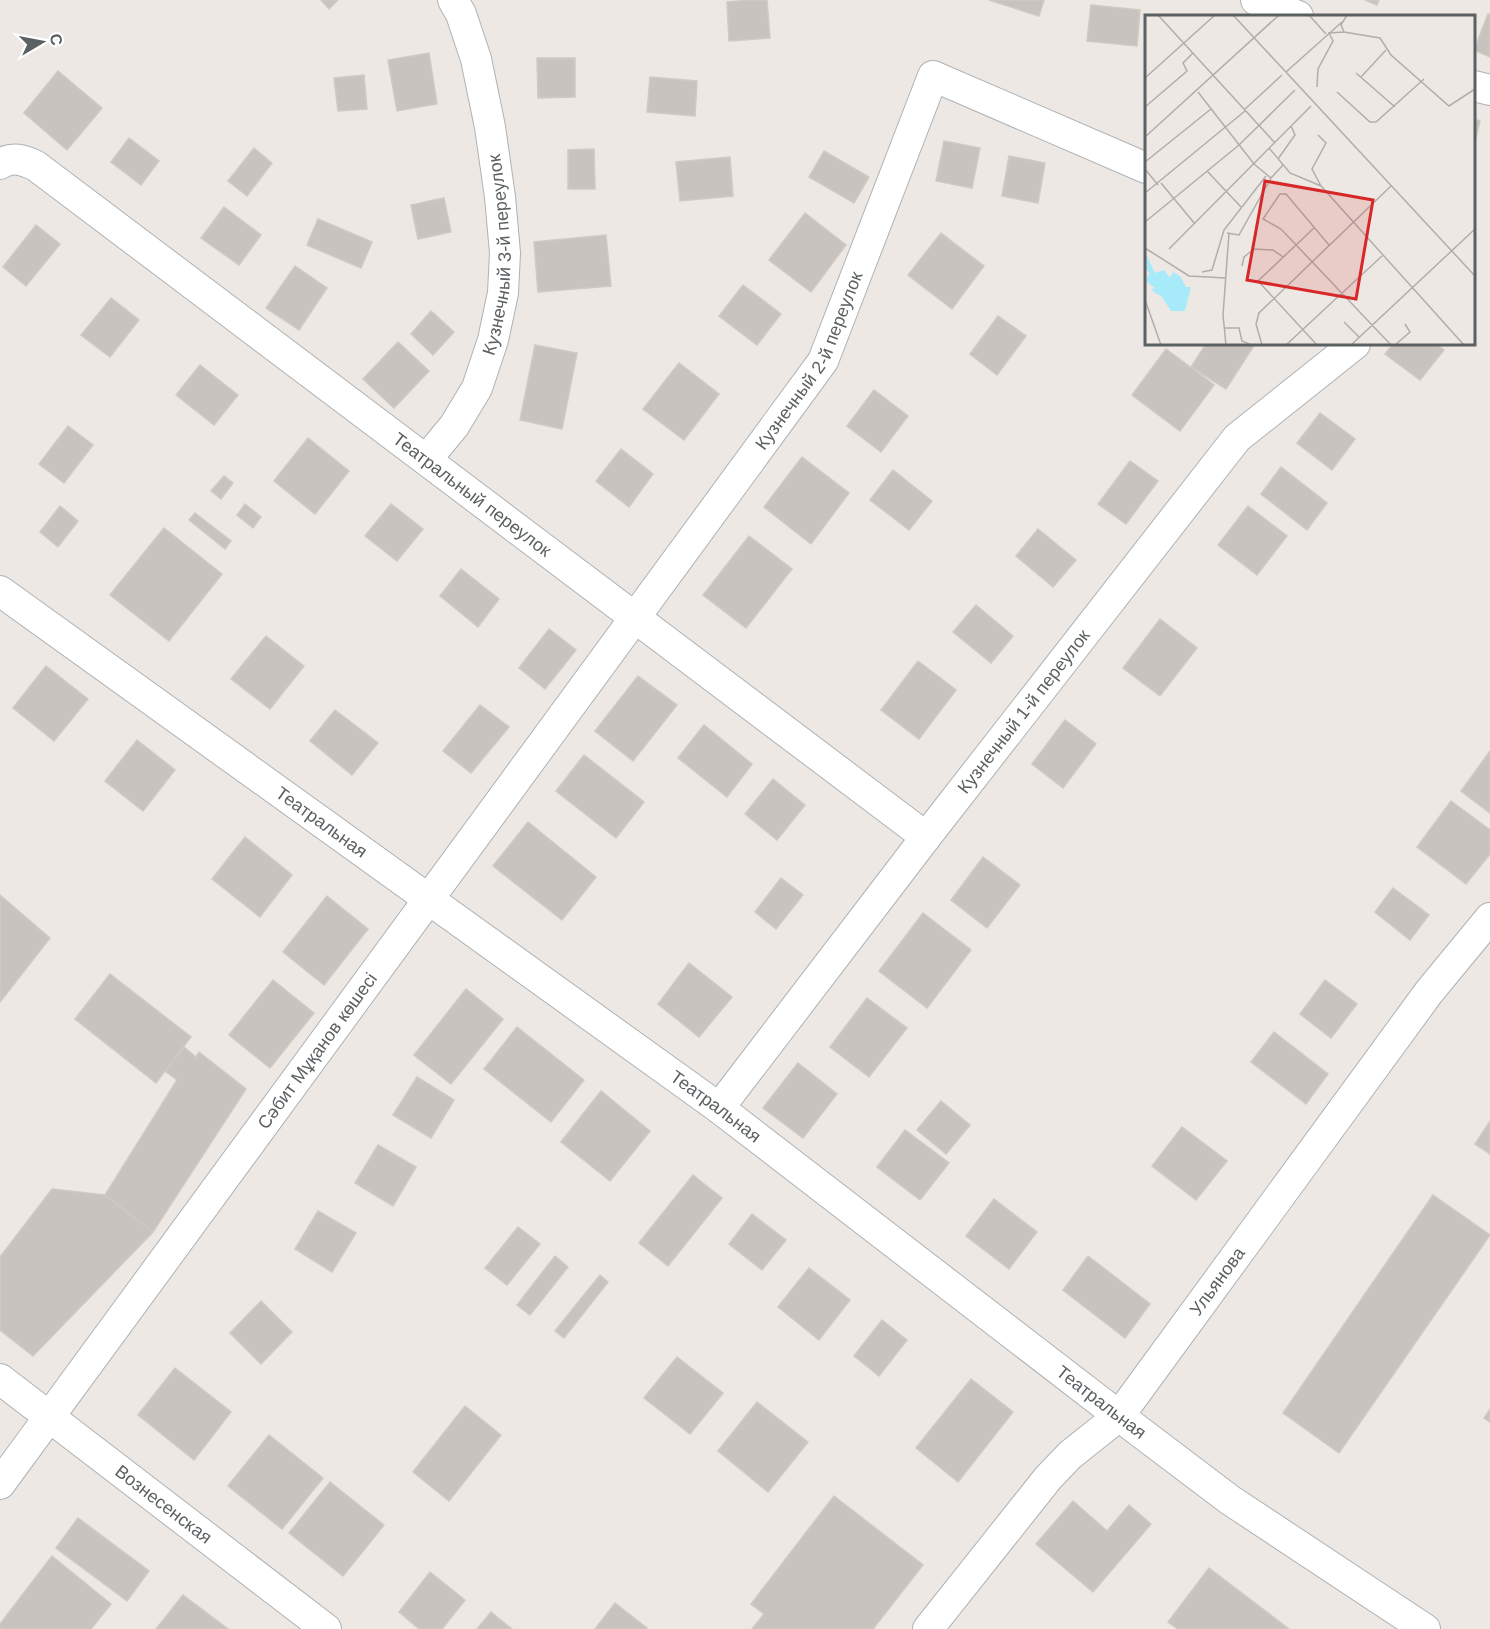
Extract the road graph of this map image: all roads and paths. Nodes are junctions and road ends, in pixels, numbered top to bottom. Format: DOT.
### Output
graph roads {
  1 [pos="453,0"];
  2 [pos="1256,0"];
  3 [pos="1295,15"];
  4 [pos="1475,86"];
  5 [pos="1490,90"];
  6 [pos="7,161"];
  7 [pos="1145,168"];
  8 [pos="1354,345"];
  9 [pos="426,460"];
  10 [pos="0,591"];
  11 [pos="635,616"];
  12 [pos="926,837"];
  13 [pos="428,899"];
  14 [pos="1490,918"];
  15 [pos="719,1108"];
  16 [pos="0,1379"];
  17 [pos="1119,1416"];
  18 [pos="49,1417"];
  19 [pos="0,1484"];
  20 [pos="326,1629"];
  21 [pos="928,1629"];
  22 [pos="1425,1629"];
  1 -- 9 [label="street, Кузнечный 3-й переулок"];
  2 -- 3 [label="street"];
  4 -- 5 [label="street"];
  6 -- 9 [label="street, Театральный переулок"];
  7 -- 11 [label="street, Кузнечный 2-й переулок"];
  8 -- 12 [label="street, Кузнечный 1-й переулок"];
  9 -- 11 [label="street, Театральный переулок"];
  10 -- 13 [label="street, Театральная"];
  11 -- 12 [label="street, Театральный переулок"];
  11 -- 13 [label="street, Сәбит Мұқанов көшесі"];
  12 -- 15 [label="street, Кузнечный 1-й переулок"];
  13 -- 15 [label="street, Театральная"];
  13 -- 18 [label="street, Сәбит Мұқанов көшесі"];
  14 -- 17 [label="street, Ульянова"];
  15 -- 17 [label="street, Театральная"];
  16 -- 18 [label="street, Вознесенская"];
  17 -- 21 [label="street, Ульянова"];
  17 -- 22 [label="street, Театральная"];
  18 -- 19 [label="street, Сәбит Мұқанов көшесі"];
  18 -- 20 [label="street, Вознесенская"];
}
